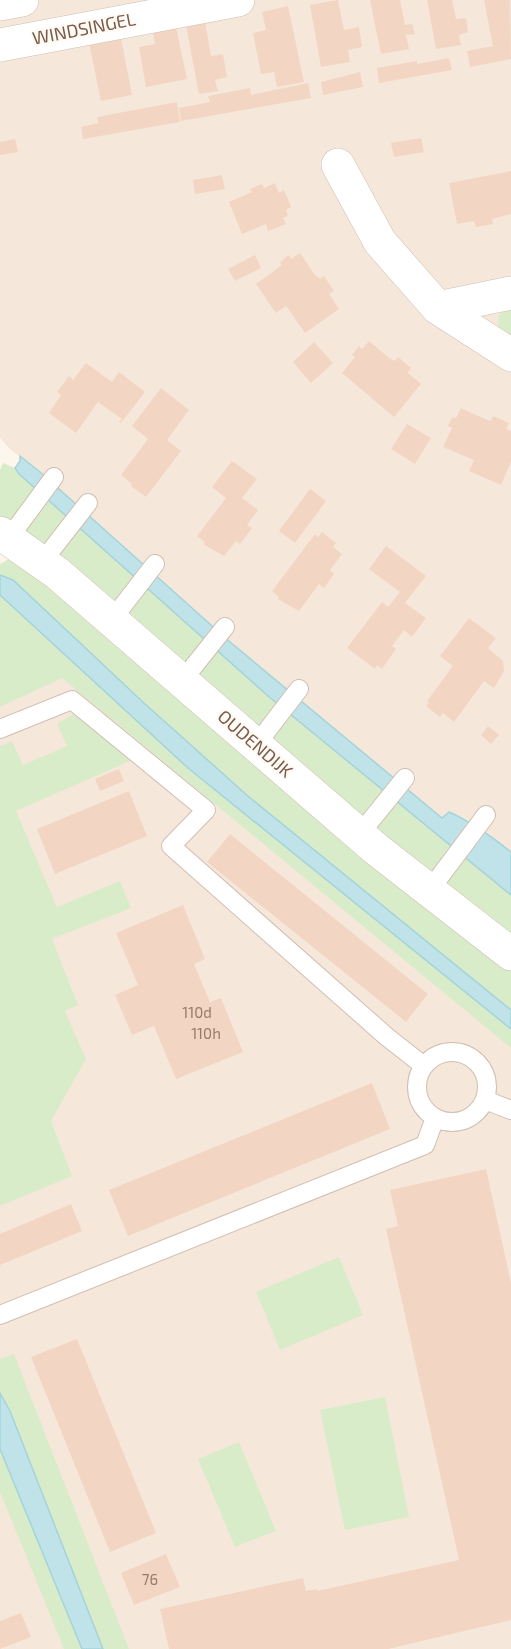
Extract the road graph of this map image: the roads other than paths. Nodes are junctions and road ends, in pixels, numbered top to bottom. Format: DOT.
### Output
graph roads {
  1 [pos="22,0"];
  2 [pos="238,0"];
  3 [pos="0,4"];
  4 [pos="0,45"];
  5 [pos="338,165"];
  6 [pos="511,293"];
  7 [pos="438,308"];
  8 [pos="511,355"];
  9 [pos="54,477"];
  10 [pos="88,503"];
  11 [pos="5,535"];
  12 [pos="42,562"];
  13 [pos="155,564"];
  14 [pos="111,621"];
  15 [pos="225,627"];
  16 [pos="182,681"];
  17 [pos="299,689"];
  18 [pos="0,729"];
  19 [pos="256,745"];
  20 [pos="405,778"];
  21 [pos="486,815"];
  22 [pos="359,835"];
  23 [pos="429,891"];
  24 [pos="511,954"];
  25 [pos="424,1066"];
  26 [pos="484,1100"];
  27 [pos="511,1110"];
  28 [pos="435,1118"];
  29 [pos="0,1314"];
  1 -- 3 [label="street"];
  2 -- 4 [label="street, WINDSINGEL"];
  5 -- 7 [label="street"];
  6 -- 7 [label="street"];
  7 -- 8 [label="street"];
  9 -- 11 [label="lane"];
  10 -- 12 [label="lane"];
  11 -- 12 [label="street, OUDENDIJK"];
  12 -- 14 [label="street, OUDENDIJK"];
  13 -- 14 [label="lane"];
  14 -- 16 [label="street, OUDENDIJK"];
  15 -- 16 [label="lane"];
  16 -- 19 [label="street, OUDENDIJK"];
  17 -- 19 [label="lane"];
  18 -- 25 [label="lane"];
  19 -- 22 [label="street, OUDENDIJK"];
  20 -- 22 [label="lane"];
  21 -- 23 [label="lane"];
  22 -- 23 [label="street, OUDENDIJK"];
  23 -- 24 [label="street, OUDENDIJK"];
  25 -- 26 [label="lane"];
  25 -- 28 [label="lane"];
  26 -- 27 [label="lane"];
  26 -- 28 [label="lane"];
  28 -- 29 [label="lane"];
}
